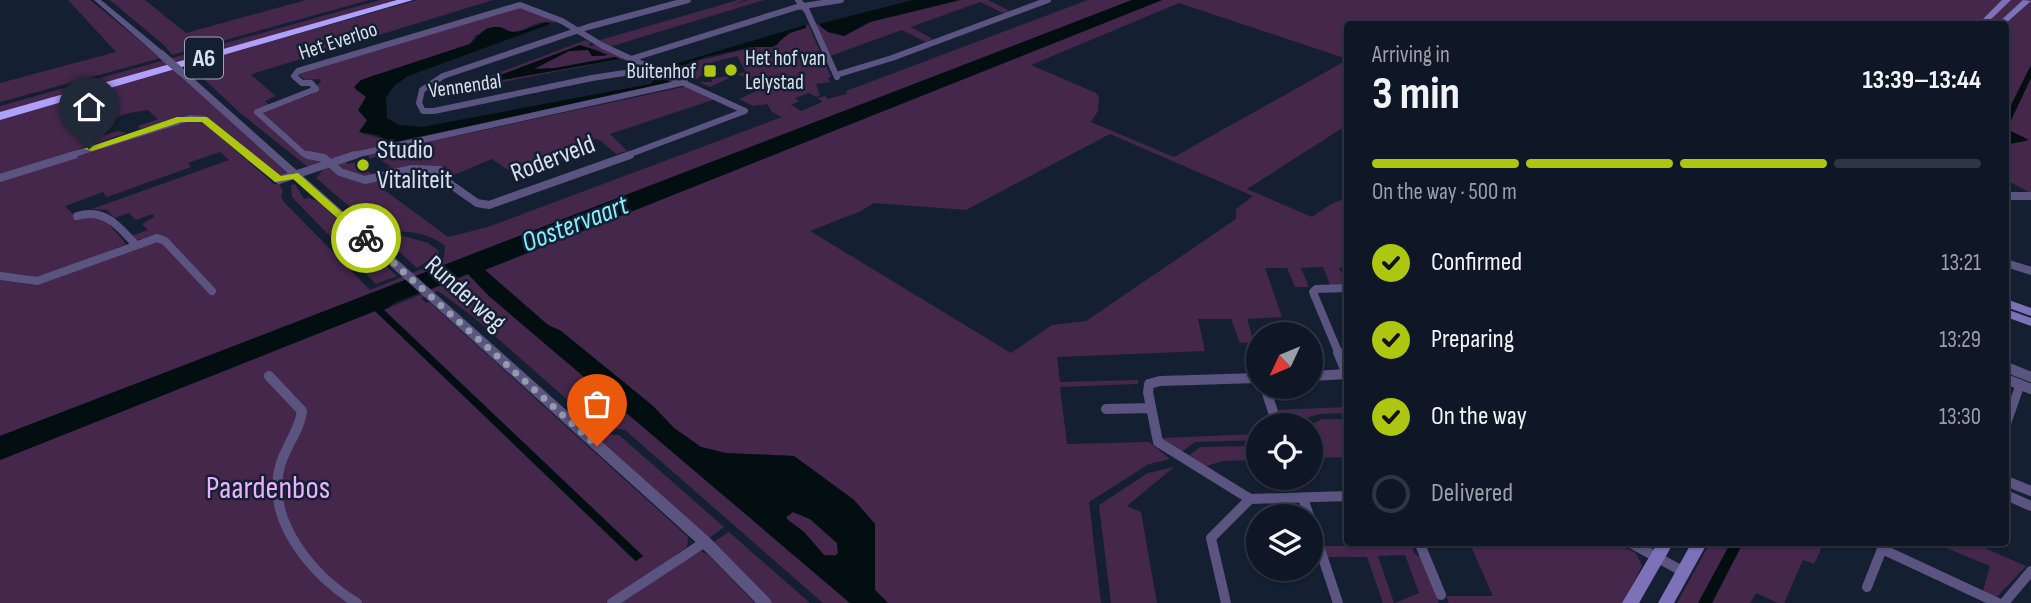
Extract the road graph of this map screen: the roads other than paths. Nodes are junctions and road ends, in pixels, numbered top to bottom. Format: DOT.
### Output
graph roads {
  1 [pos="97,0"];
  2 [pos="375,0"];
  3 [pos="408,0"];
  4 [pos="688,0"];
  5 [pos="799,0"];
  6 [pos="841,0"];
  7 [pos="1048,0"];
  8 [pos="2007,0"];
  9 [pos="2028,1"];
  10 [pos="520,2"];
  11 [pos="804,6"];
  12 [pos="1985,21"];
  13 [pos="2005,21"];
  14 [pos="577,30"];
  15 [pos="634,58"];
  16 [pos="657,68"];
  17 [pos="685,82"];
  18 [pos="0,105"];
  19 [pos="0,116"];
  20 [pos="327,163"];
  21 [pos="295,175"];
  22 [pos="0,178"];
  23 [pos="2009,196"];
  24 [pos="2031,196"];
  25 [pos="77,216"];
  26 [pos="135,244"];
  27 [pos="2009,264"];
  28 [pos="2031,271"];
  29 [pos="0,276"];
  30 [pos="1344,288"];
  31 [pos="212,291"];
  32 [pos="2009,304"];
  33 [pos="2031,312"];
  34 [pos="2009,314"];
  35 [pos="2031,322"];
  36 [pos="1344,367"];
  37 [pos="2009,368"];
  38 [pos="1344,374"];
  39 [pos="1323,375"];
  40 [pos="2028,375"];
  41 [pos="268,376"];
  42 [pos="1246,378"];
  43 [pos="2009,380"];
  44 [pos="2020,385"];
  45 [pos="2031,389"];
  46 [pos="1151,408"];
  47 [pos="1106,410"];
  48 [pos="2009,421"];
  49 [pos="2009,482"];
  50 [pos="2031,491"];
  51 [pos="1344,496"];
  52 [pos="2009,496"];
  53 [pos="1303,498"];
  54 [pos="1251,499"];
  55 [pos="1305,504"];
  56 [pos="2031,506"];
  57 [pos="705,542"];
  58 [pos="1421,546"];
  59 [pos="1636,546"];
  60 [pos="1664,546"];
  61 [pos="1698,546"];
  62 [pos="1657,557"];
  63 [pos="1323,558"];
  64 [pos="2031,571"];
  65 [pos="1684,572"];
  66 [pos="1867,587"];
  67 [pos="1441,595"];
  68 [pos="357,603"];
  69 [pos="612,603"];
  70 [pos="765,603"];
  71 [pos="1226,603"];
  72 [pos="1338,603"];
  73 [pos="1630,603"];
  74 [pos="1666,603"];
  75 [pos="1998,603"];
  76 [pos="2004,603"];
  1 -- 21 [label="street, Runderweg, bridge"];
  2 -- 18 [label="highway, A6"];
  3 -- 19 [label="highway, A6"];
  4 -- 14 [label="street"];
  5 -- 11 [label="street"];
  6 -- 11 [label="street"];
  7 -- 11 [label="street"];
  8 -- 12 [label="main road"];
  9 -- 13 [label="main road"];
  10 -- 14 [label="street"];
  10 -- 20 [label="street, Het Everloo"];
  11 -- 15 [label="street"];
  14 -- 15 [label="street"];
  14 -- 16 [label="street, Vennendal"];
  15 -- 16 [label="street"];
  16 -- 17 [label="street"];
  17 -- 20 [label="street"];
  17 -- 20 [label="street, Roderveld"];
  20 -- 21 [label="street"];
  21 -- 22 [label="street"];
  21 -- 57 [label="street, Runderweg"];
  23 -- 24 [label="street"];
  25 -- 26 [label="street"];
  26 -- 29 [label="street"];
  26 -- 31 [label="street"];
  27 -- 28 [label="street"];
  30 -- 36 [label="street"];
  32 -- 33 [label="main road"];
  34 -- 35 [label="main road"];
  37 -- 40 [label="street"];
  38 -- 39 [label="street"];
  40 -- 44 [label="street"];
  41 -- 68 [label="street"];
  42 -- 46 [label="street"];
  43 -- 44 [label="street"];
  44 -- 45 [label="street"];
  44 -- 48 [label="street"];
  46 -- 47 [label="street"];
  46 -- 54 [label="street"];
  49 -- 50 [label="street"];
  51 -- 53 [label="street"];
  52 -- 56 [label="street"];
  53 -- 54 [label="street"];
  53 -- 55 [label="street"];
  54 -- 71 [label="street"];
  57 -- 69 [label="street"];
  57 -- 70 [label="street, Runderweg"];
  58 -- 67 [label="street"];
  59 -- 62 [label="street"];
  60 -- 62 [label="main road"];
  61 -- 65 [label="main road"];
  62 -- 65 [label="street"];
  62 -- 73 [label="main road"];
  63 -- 72 [label="street"];
  64 -- 76 [label="street"];
  65 -- 74 [label="main road"];
  66 -- 75 [label="street"];
}
